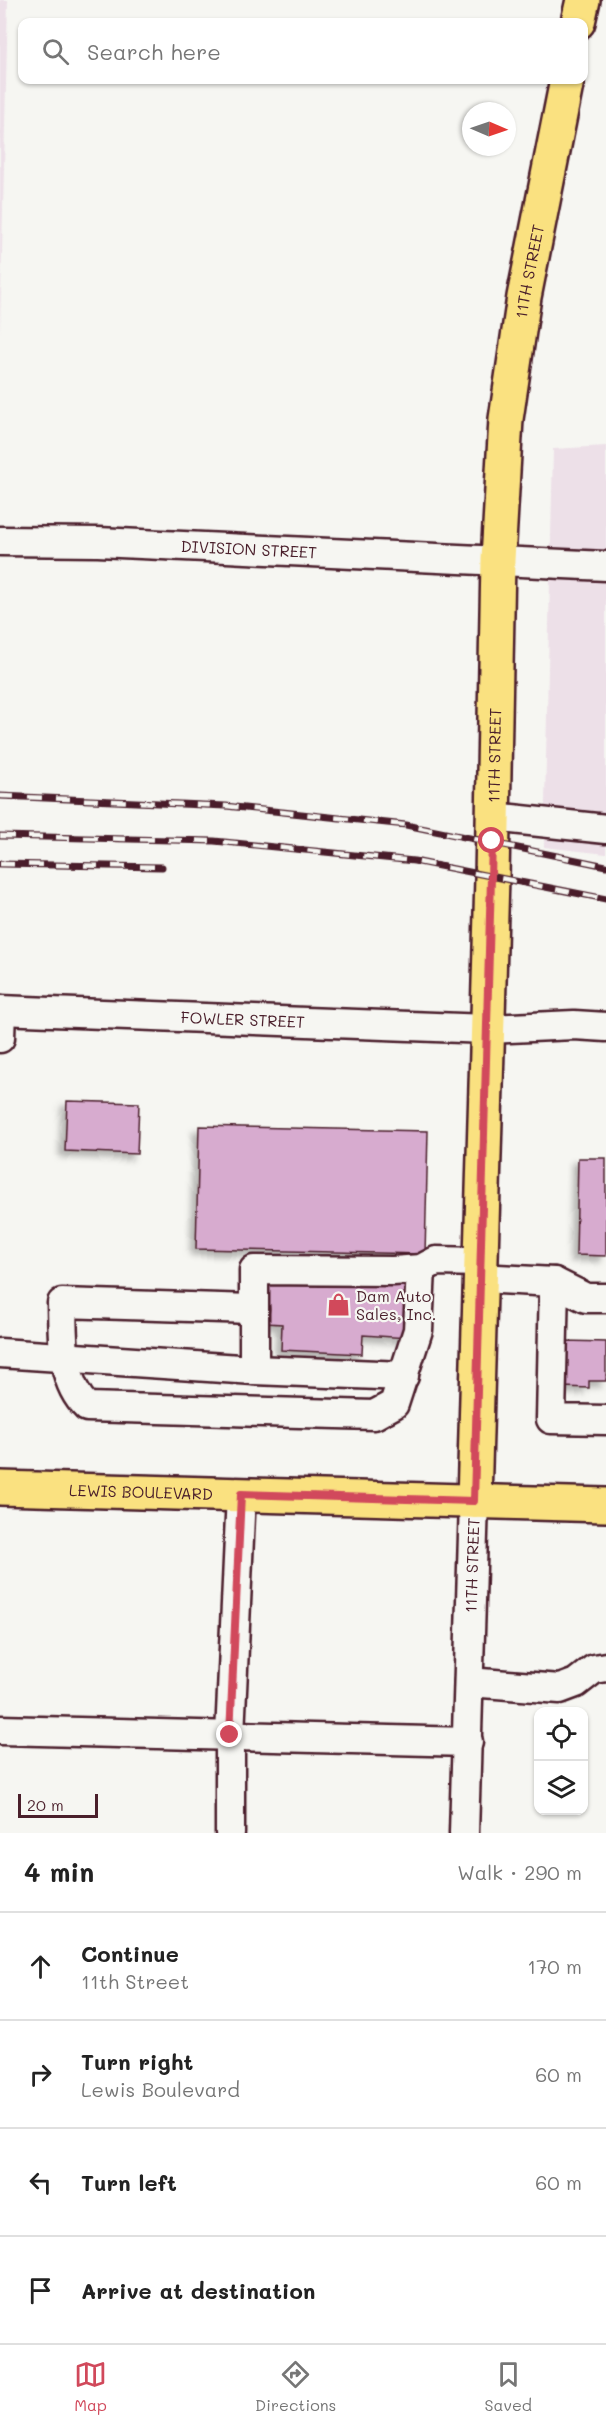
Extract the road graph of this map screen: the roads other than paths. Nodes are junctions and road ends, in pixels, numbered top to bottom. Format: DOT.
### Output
graph roads {
  1 [pos="583,0"];
  2 [pos="579,18"];
  3 [pos="566,84"];
  4 [pos="0,541"];
  5 [pos="498,560"];
  6 [pos="606,566"];
  7 [pos="493,817"];
  8 [pos="606,829"];
  9 [pos="0,1019"];
  10 [pos="606,1027"];
  11 [pos="487,1029"];
  12 [pos="422,1269"];
  13 [pos="480,1270"];
  14 [pos="554,1282"];
  15 [pos="606,1298"];
  16 [pos="254,1309"];
  17 [pos="0,1353"];
  18 [pos="63,1355"];
  19 [pos="254,1370"];
  20 [pos="404,1376"];
  21 [pos="606,1420"];
  22 [pos="0,1488"];
  23 [pos="241,1494"];
  24 [pos="474,1501"];
  25 [pos="606,1505"];
  26 [pos="606,1667"];
  27 [pos="469,1682"];
  28 [pos="0,1730"];
  29 [pos="230,1735"];
  30 [pos="468,1742"];
  31 [pos="230,1833"];
  32 [pos="464,1833"];
  1 -- 2 [label="main road"];
  3 -- 5 [label="main road, 11TH STREET"];
  4 -- 5 [label="street, DIVISION STREET"];
  5 -- 6 [label="street, DIVISION STREET"];
  5 -- 7 [label="main road, 11TH STREET"];
  7 -- 8 [label="street"];
  7 -- 11 [label="main road, 11TH STREET"];
  9 -- 11 [label="street, FOWLER STREET"];
  10 -- 11 [label="street, FOWLER STREET"];
  11 -- 13 [label="main road, 11TH STREET"];
  12 -- 13 [label="street"];
  12 -- 16 [label="street"];
  12 -- 20 [label="street"];
  13 -- 14 [label="street"];
  13 -- 24 [label="main road, 11TH STREET"];
  14 -- 15 [label="street"];
  14 -- 21 [label="street"];
  16 -- 18 [label="street"];
  16 -- 19 [label="street"];
  17 -- 18 [label="street"];
  18 -- 19 [label="street"];
  18 -- 20 [label="street"];
  19 -- 20 [label="street"];
  22 -- 23 [label="main road, LEWIS BOULEVARD"];
  23 -- 24 [label="main road, LEWIS BOULEVARD"];
  23 -- 29 [label="street"];
  24 -- 25 [label="main road, LEWIS BOULEVARD"];
  24 -- 27 [label="street, 11TH STREET"];
  26 -- 27 [label="street"];
  27 -- 30 [label="street, 11TH STREET"];
  28 -- 29 [label="street"];
  29 -- 30 [label="street"];
  29 -- 31 [label="street"];
  30 -- 32 [label="street, 11TH STREET"];
}
